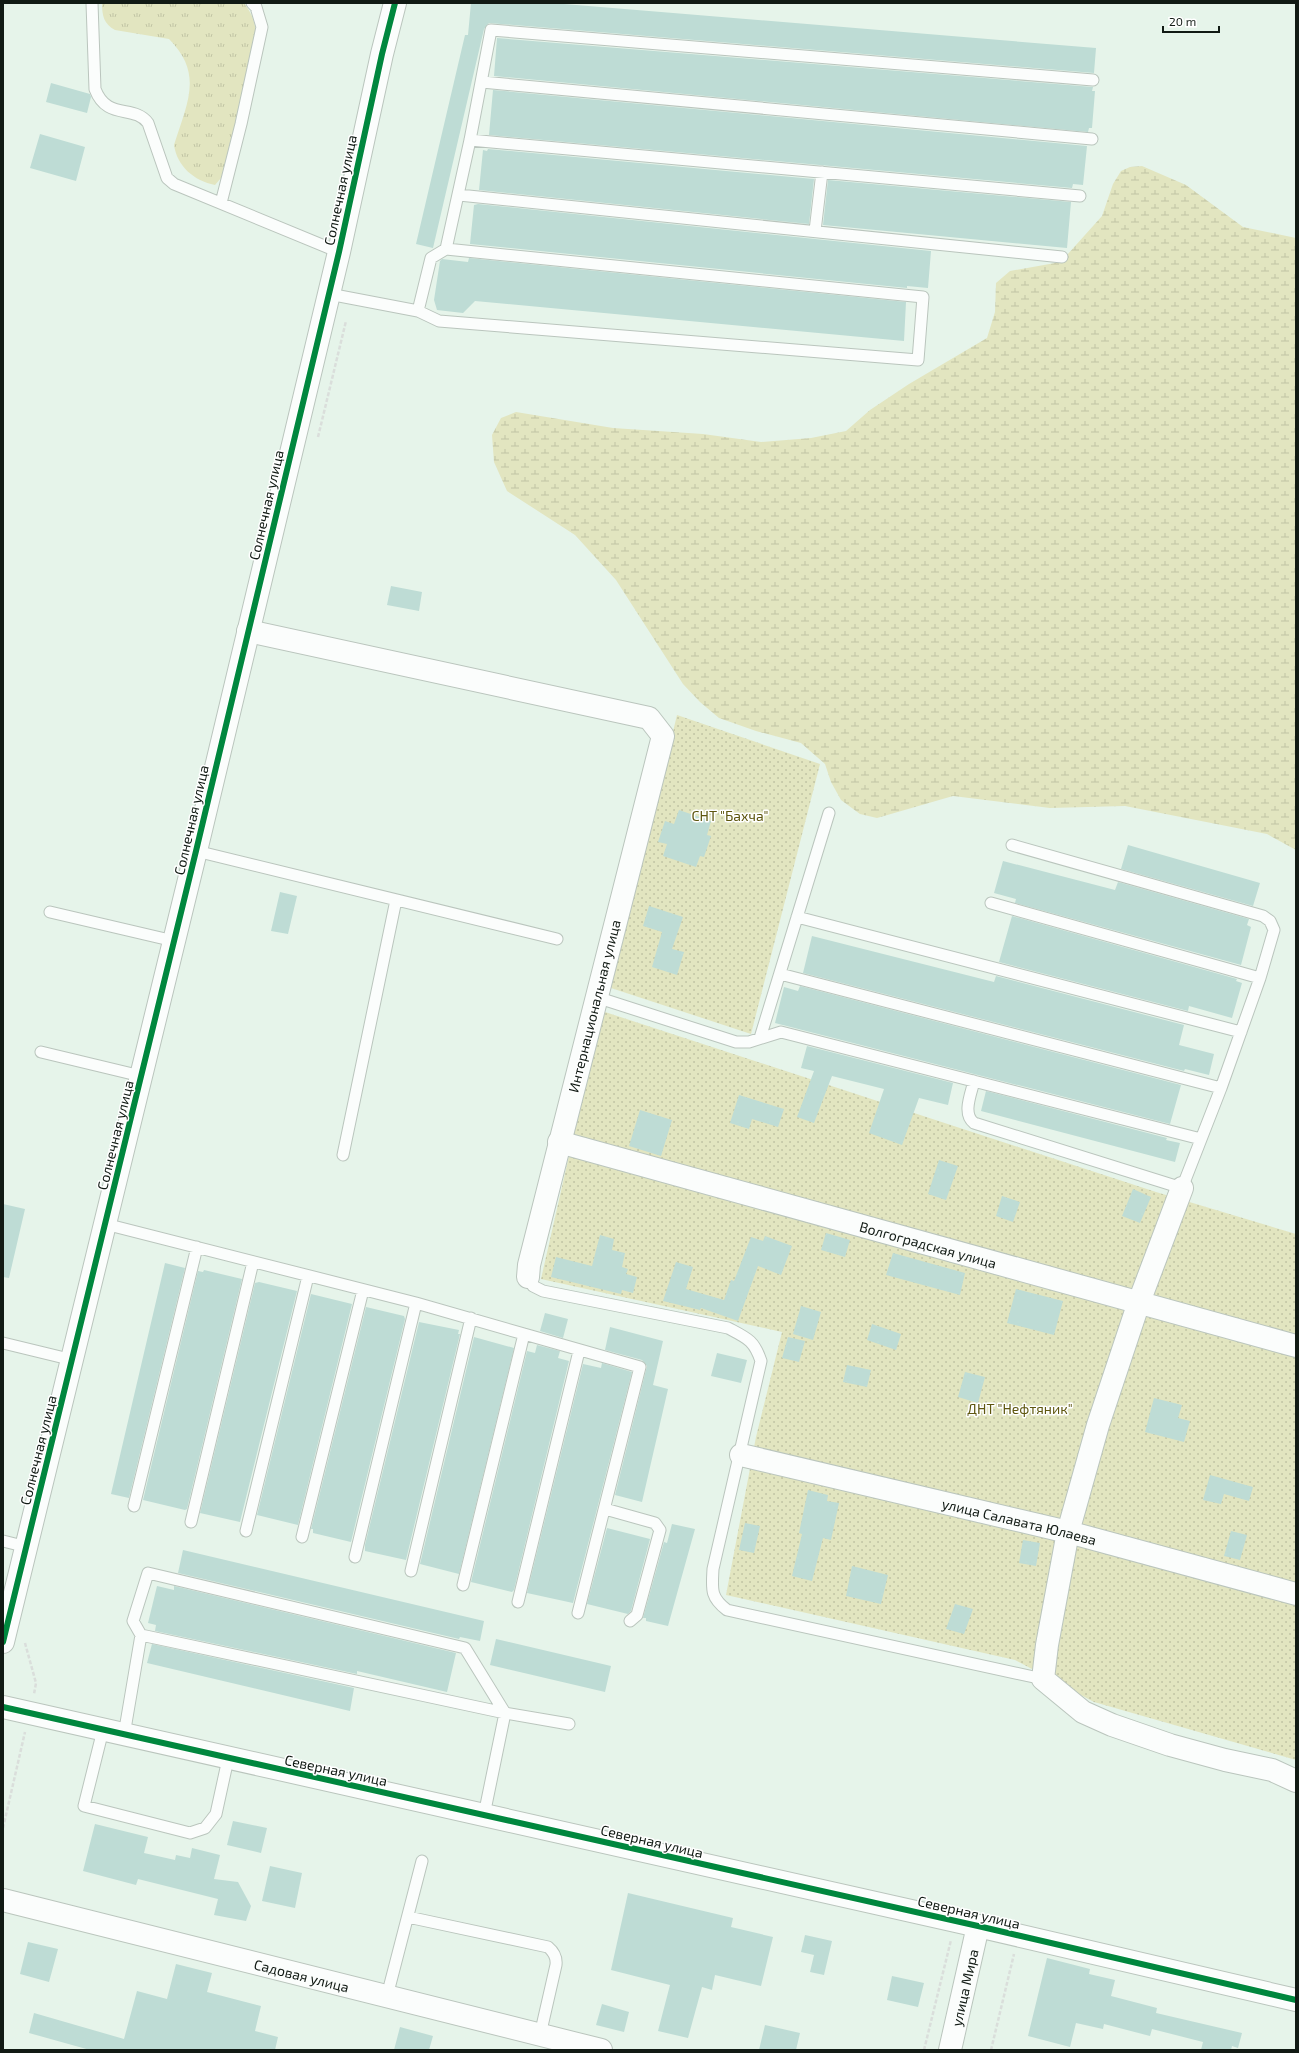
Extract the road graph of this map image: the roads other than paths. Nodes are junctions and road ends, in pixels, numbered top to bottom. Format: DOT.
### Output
graph roads {
  1 [pos="92,3"];
  2 [pos="252,3"];
  3 [pos="395,3"];
  4 [pos="1093,80"];
  5 [pos="482,82"];
  6 [pos="1092,139"];
  7 [pos="470,140"];
  8 [pos="822,172"];
  9 [pos="459,195"];
  10 [pos="1080,196"];
  11 [pos="221,203"];
  12 [pos="815,231"];
  13 [pos="446,249"];
  14 [pos="339,252"];
  15 [pos="1062,257"];
  16 [pos="329,294"];
  17 [pos="418,311"];
  18 [pos="248,631"];
  19 [pos="829,813"];
  20 [pos="1012,846"];
  21 [pos="196,851"];
  22 [pos="396,900"];
  23 [pos="991,903"];
  24 [pos="50,912"];
  25 [pos="797,917"];
  26 [pos="558,939"];
  27 [pos="174,941"];
  28 [pos="780,974"];
  29 [pos="1260,978"];
  30 [pos="596,997"];
  31 [pos="1240,1032"];
  32 [pos="760,1038"];
  33 [pos="41,1052"];
  34 [pos="141,1076"];
  35 [pos="974,1081"];
  36 [pos="1221,1088"];
  37 [pos="1201,1139"];
  38 [pos="559,1142"];
  39 [pos="343,1155"];
  40 [pos="1182,1188"];
  41 [pos="105,1224"];
  42 [pos="197,1247"];
  43 [pos="253,1262"];
  44 [pos="308,1276"];
  45 [pos="528,1277"];
  46 [pos="363,1290"];
  47 [pos="1139,1302"];
  48 [pos="416,1303"];
  49 [pos="471,1318"];
  50 [pos="524,1334"];
  51 [pos="3,1342"];
  52 [pos="1296,1346"];
  53 [pos="579,1351"];
  54 [pos="73,1360"];
  55 [pos="741,1455"];
  56 [pos="134,1506"];
  57 [pos="605,1508"];
  58 [pos="191,1522"];
  59 [pos="246,1531"];
  60 [pos="1068,1532"];
  61 [pos="302,1537"];
  62 [pos="3,1541"];
  63 [pos="27,1546"];
  64 [pos="355,1557"];
  65 [pos="411,1571"];
  66 [pos="463,1585"];
  67 [pos="1296,1594"];
  68 [pos="518,1602"];
  69 [pos="578,1613"];
  70 [pos="630,1621"];
  71 [pos="141,1635"];
  72 [pos="14,1641"];
  73 [pos="1043,1679"];
  74 [pos="3,1707"];
  75 [pos="505,1713"];
  76 [pos="568,1724"];
  77 [pos="103,1730"];
  78 [pos="124,1734"];
  79 [pos="228,1759"];
  80 [pos="1296,1781"];
  81 [pos="484,1815"];
  82 [pos="422,1861"];
  83 [pos="3,1900"];
  84 [pos="408,1917"];
  85 [pos="978,1926"];
  86 [pos="387,1996"];
  87 [pos="1296,2000"];
  88 [pos="540,2035"];
  89 [pos="601,2050"];
  90 [pos="950,2050"];
  1 -- 11 [label="lane"];
  2 -- 11 [label="lane"];
  3 -- 14 [label="street, Солнечная улица"];
  4 -- 5 [label="lane"];
  5 -- 6 [label="lane"];
  5 -- 7 [label="lane"];
  7 -- 8 [label="lane"];
  7 -- 9 [label="lane"];
  8 -- 10 [label="lane"];
  8 -- 12 [label="lane"];
  9 -- 12 [label="lane"];
  9 -- 13 [label="lane"];
  11 -- 14 [label="lane"];
  12 -- 15 [label="lane"];
  13 -- 17 [label="lane"];
  13 -- 17 [label="lane"];
  14 -- 16 [label="street, Солнечная улица"];
  16 -- 17 [label="lane"];
  16 -- 18 [label="street, Солнечная улица"];
  18 -- 21 [label="street, Солнечная улица"];
  18 -- 30 [label="street, Интернациональная улица"];
  19 -- 25 [label="lane"];
  20 -- 29 [label="lane"];
  21 -- 22 [label="lane"];
  21 -- 27 [label="street, Солнечная улица"];
  22 -- 26 [label="lane"];
  22 -- 39 [label="lane"];
  23 -- 29 [label="lane"];
  24 -- 27 [label="lane"];
  25 -- 28 [label="lane"];
  25 -- 31 [label="lane"];
  27 -- 34 [label="street, Солнечная улица"];
  28 -- 32 [label="lane"];
  28 -- 36 [label="lane"];
  29 -- 31 [label="lane"];
  30 -- 32 [label="lane"];
  30 -- 38 [label="street, Интернациональная улица"];
  31 -- 36 [label="lane"];
  32 -- 35 [label="lane"];
  33 -- 34 [label="lane"];
  34 -- 41 [label="street, Солнечная улица"];
  35 -- 37 [label="lane"];
  35 -- 40 [label="lane"];
  36 -- 37 [label="lane"];
  37 -- 40 [label="lane"];
  38 -- 45 [label="street, Интернациональная улица"];
  38 -- 47 [label="street, Волгоградская улица"];
  40 -- 47 [label="street"];
  41 -- 42 [label="lane"];
  41 -- 54 [label="street, Солнечная улица"];
  42 -- 43 [label="lane"];
  42 -- 56 [label="lane"];
  43 -- 44 [label="lane"];
  43 -- 58 [label="lane"];
  44 -- 46 [label="lane"];
  44 -- 59 [label="lane"];
  45 -- 55 [label="lane"];
  46 -- 48 [label="lane"];
  46 -- 61 [label="lane"];
  47 -- 52 [label="street, Волгоградская улица"];
  47 -- 60 [label="street"];
  48 -- 49 [label="lane"];
  48 -- 64 [label="lane"];
  49 -- 50 [label="lane"];
  49 -- 65 [label="lane"];
  50 -- 53 [label="lane"];
  50 -- 66 [label="lane"];
  51 -- 54 [label="lane"];
  53 -- 57 [label="lane"];
  53 -- 68 [label="lane"];
  54 -- 63 [label="street, Солнечная улица"];
  55 -- 60 [label="street, улица Салавата Юлаева"];
  55 -- 73 [label="lane"];
  57 -- 69 [label="lane"];
  57 -- 70 [label="lane"];
  60 -- 67 [label="street, улица Салавата Юлаева"];
  60 -- 73 [label="street"];
  62 -- 63 [label="lane"];
  63 -- 72 [label="street, Солнечная улица"];
  71 -- 75 [label="lane"];
  71 -- 75 [label="lane"];
  71 -- 78 [label="lane"];
  73 -- 80 [label="street"];
  74 -- 77 [label="street, Северная улица"];
  75 -- 76 [label="lane"];
  75 -- 81 [label="lane"];
  77 -- 78 [label="street, Северная улица"];
  77 -- 79 [label="lane"];
  78 -- 79 [label="street, Северная улица"];
  79 -- 81 [label="street, Северная улица"];
  81 -- 85 [label="street, Северная улица"];
  82 -- 84 [label="lane"];
  83 -- 86 [label="street, Садовая улица"];
  84 -- 86 [label="lane"];
  84 -- 88 [label="lane"];
  85 -- 87 [label="street, Северная улица"];
  85 -- 90 [label="street, улица Мира"];
  86 -- 88 [label="street, Садовая улица"];
  88 -- 89 [label="street, Садовая улица"];
}
